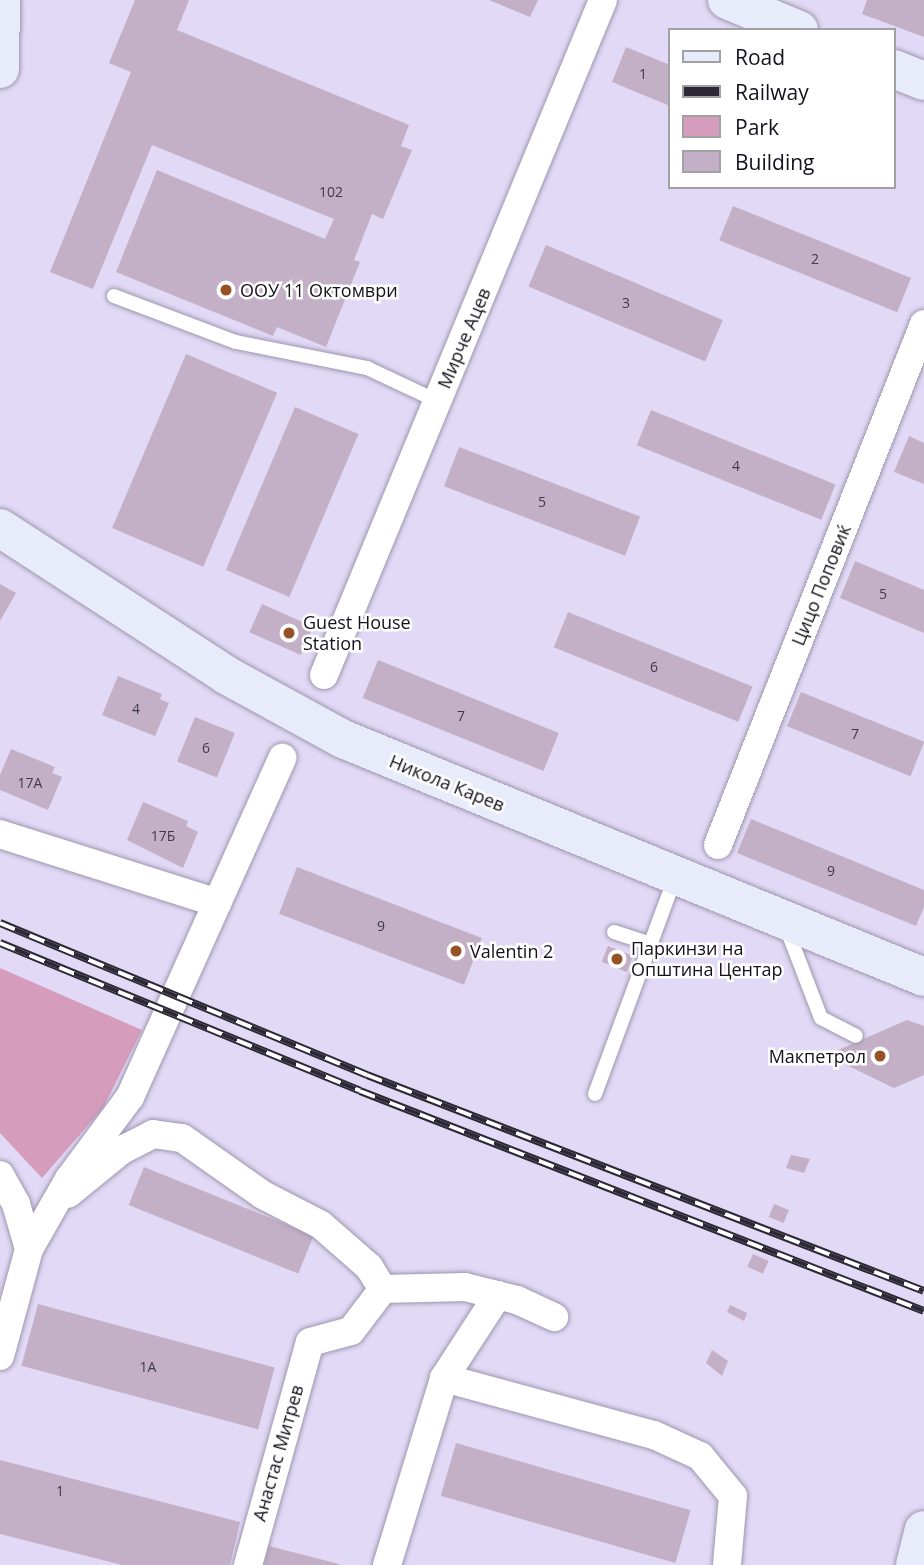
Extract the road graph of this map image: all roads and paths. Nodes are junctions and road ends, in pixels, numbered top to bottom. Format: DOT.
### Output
graph roads {
  1 [pos="1,0"];
  2 [pos="603,0"];
  3 [pos="727,0"];
  4 [pos="794,28"];
  5 [pos="0,69"];
  6 [pos="896,70"];
  7 [pos="924,81"];
  8 [pos="114,296"];
  9 [pos="924,324"];
  10 [pos="437,401"];
  11 [pos="2,530"];
  12 [pos="324,675"];
  13 [pos="282,758"];
  14 [pos="0,834"];
  15 [pos="718,845"];
  16 [pos="676,877"];
  17 [pos="217,903"];
  18 [pos="783,919"];
  19 [pos="614,932"];
  20 [pos="650,944"];
  21 [pos="921,969"];
  22 [pos="856,1036"];
  23 [pos="595,1094"];
  24 [pos="0,1175"];
  25 [pos="56,1199"];
  26 [pos="29,1249"];
  27 [pos="383,1289"];
  28 [pos="498,1295"];
  29 [pos="554,1317"];
  30 [pos="0,1356"];
  31 [pos="444,1378"];
  32 [pos="924,1530"];
  33 [pos="729,1557"];
  34 [pos="248,1565"];
  35 [pos="387,1565"];
  36 [pos="915,1565"];
  1 -- 5 [label="street"];
  2 -- 10 [label="street, Мирче Ацев"];
  3 -- 4 [label="street"];
  6 -- 7 [label="street"];
  8 -- 10 [label="lane"];
  9 -- 15 [label="street, Цицо Поповиќ"];
  10 -- 12 [label="street, Мирче Ацев"];
  11 -- 16 [label="street, Никола Карев"];
  13 -- 17 [label="street"];
  14 -- 17 [label="street"];
  16 -- 18 [label="street, Никола Карев"];
  16 -- 20 [label="lane"];
  17 -- 25 [label="street"];
  18 -- 21 [label="street, Никола Карев"];
  18 -- 22 [label="lane"];
  19 -- 20 [label="lane"];
  20 -- 23 [label="lane"];
  24 -- 26 [label="street"];
  25 -- 26 [label="street"];
  25 -- 27 [label="street"];
  26 -- 30 [label="street"];
  27 -- 28 [label="street"];
  27 -- 34 [label="street, Анастас Митрев"];
  28 -- 29 [label="street"];
  28 -- 31 [label="street"];
  31 -- 33 [label="street"];
  31 -- 35 [label="street"];
  32 -- 36 [label="street"];
}
